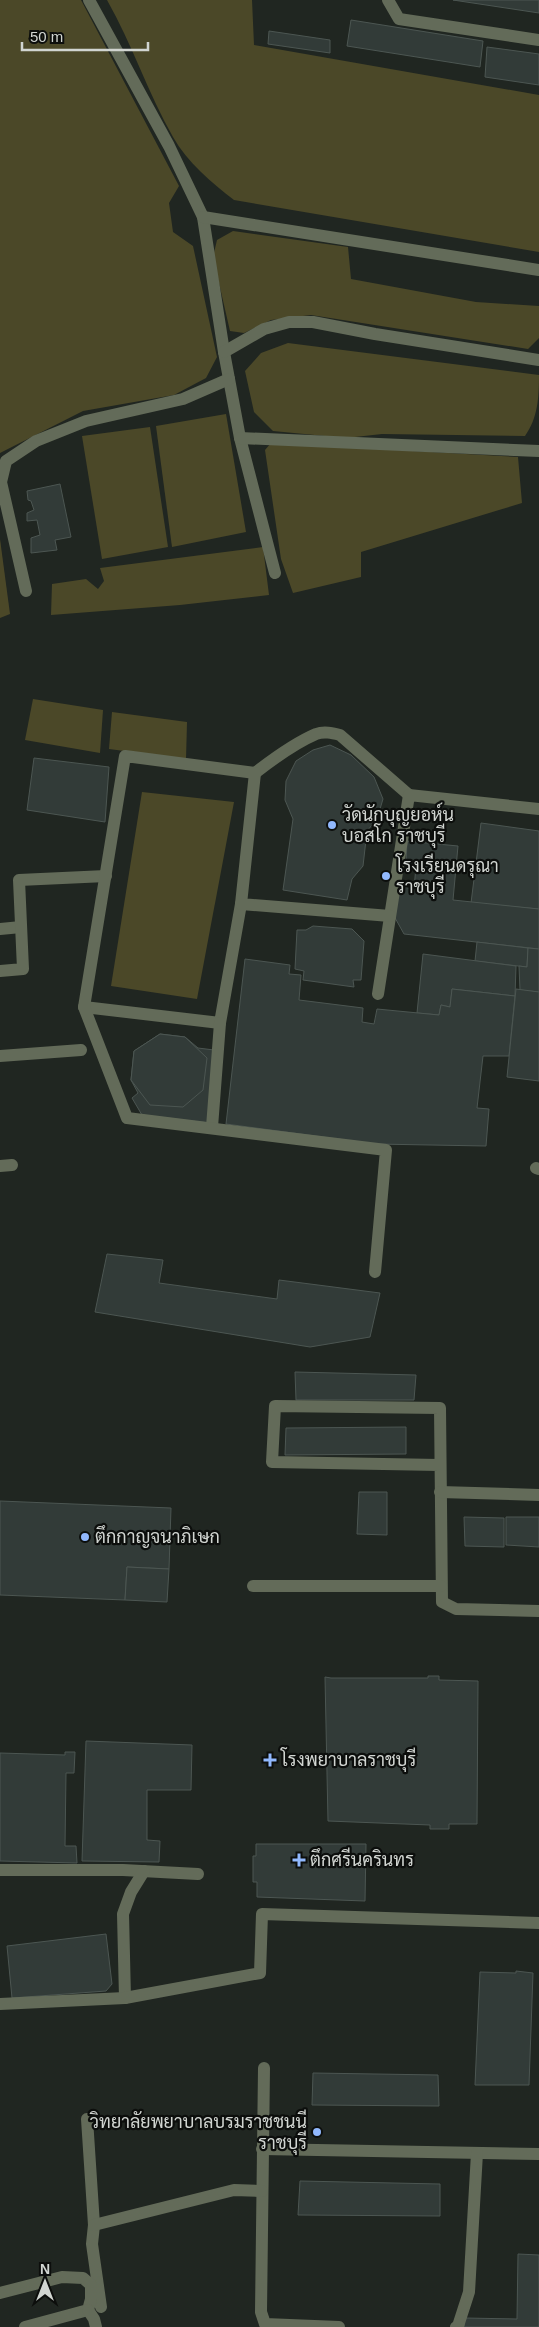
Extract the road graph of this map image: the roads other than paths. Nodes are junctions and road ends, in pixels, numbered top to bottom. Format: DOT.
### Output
graph roads {
  1 [pos="90,0"];
  2 [pos="388,0"];
  3 [pos="539,40"];
  4 [pos="203,217"];
  5 [pos="539,270"];
  6 [pos="224,352"];
  7 [pos="539,360"];
  8 [pos="229,379"];
  9 [pos="240,438"];
  10 [pos="539,451"];
  11 [pos="275,573"];
  12 [pos="26,590"];
  13 [pos="255,773"];
  14 [pos="409,795"];
  15 [pos="539,809"];
  16 [pos="106,876"];
  17 [pos="240,904"];
  18 [pos="390,916"];
  19 [pos="21,927"];
  20 [pos="0,929"];
  21 [pos="0,971"];
  22 [pos="378,994"];
  23 [pos="84,1006"];
  24 [pos="220,1023"];
  25 [pos="81,1050"];
  26 [pos="0,1056"];
  27 [pos="212,1128"];
  28 [pos="375,1272"];
  29 [pos="439,1465"];
  30 [pos="440,1492"];
  31 [pos="539,1495"];
  32 [pos="253,1586"];
  33 [pos="441,1586"];
  34 [pos="539,1611"];
  35 [pos="0,1870"];
  36 [pos="144,1871"];
  37 [pos="198,1874"];
  38 [pos="539,1923"];
  39 [pos="126,1998"];
  40 [pos="0,2004"];
  41 [pos="264,2068"];
  42 [pos="87,2119"];
  43 [pos="262,2149"];
  44 [pos="477,2153"];
  45 [pos="539,2154"];
  46 [pos="262,2191"];
  47 [pos="94,2225"];
  48 [pos="0,2293"];
  49 [pos="101,2307"];
  50 [pos="88,2310"];
  51 [pos="25,2327"];
  52 [pos="96,2327"];
  53 [pos="339,2327"];
  54 [pos="456,2327"];
  1 -- 4 [label="street"];
  2 -- 3 [label="street"];
  4 -- 5 [label="street"];
  4 -- 6 [label="street"];
  6 -- 7 [label="street"];
  6 -- 8 [label="street"];
  8 -- 9 [label="street"];
  8 -- 12 [label="street"];
  9 -- 10 [label="street"];
  9 -- 11 [label="street"];
  13 -- 14 [label="street"];
  13 -- 16 [label="street"];
  13 -- 17 [label="street"];
  14 -- 15 [label="street"];
  14 -- 18 [label="street"];
  16 -- 19 [label="street"];
  16 -- 23 [label="street"];
  17 -- 18 [label="street"];
  17 -- 24 [label="street"];
  18 -- 22 [label="street"];
  19 -- 20 [label="street"];
  19 -- 21 [label="street"];
  23 -- 24 [label="street"];
  23 -- 27 [label="street"];
  24 -- 27 [label="street"];
  25 -- 26 [label="street"];
  27 -- 28 [label="street"];
  29 -- 29 [label="street"];
  29 -- 30 [label="street"];
  30 -- 31 [label="street"];
  30 -- 33 [label="street"];
  32 -- 33 [label="street"];
  33 -- 34 [label="street"];
  35 -- 36 [label="street"];
  36 -- 37 [label="street"];
  36 -- 39 [label="street"];
  38 -- 39 [label="street"];
  39 -- 40 [label="street"];
  41 -- 43 [label="street"];
  42 -- 47 [label="street"];
  43 -- 44 [label="street"];
  43 -- 46 [label="street"];
  44 -- 45 [label="street"];
  44 -- 54 [label="street"];
  46 -- 47 [label="street"];
  46 -- 53 [label="street"];
  47 -- 49 [label="street"];
  48 -- 50 [label="street"];
  50 -- 51 [label="street"];
  50 -- 52 [label="street"];
}
